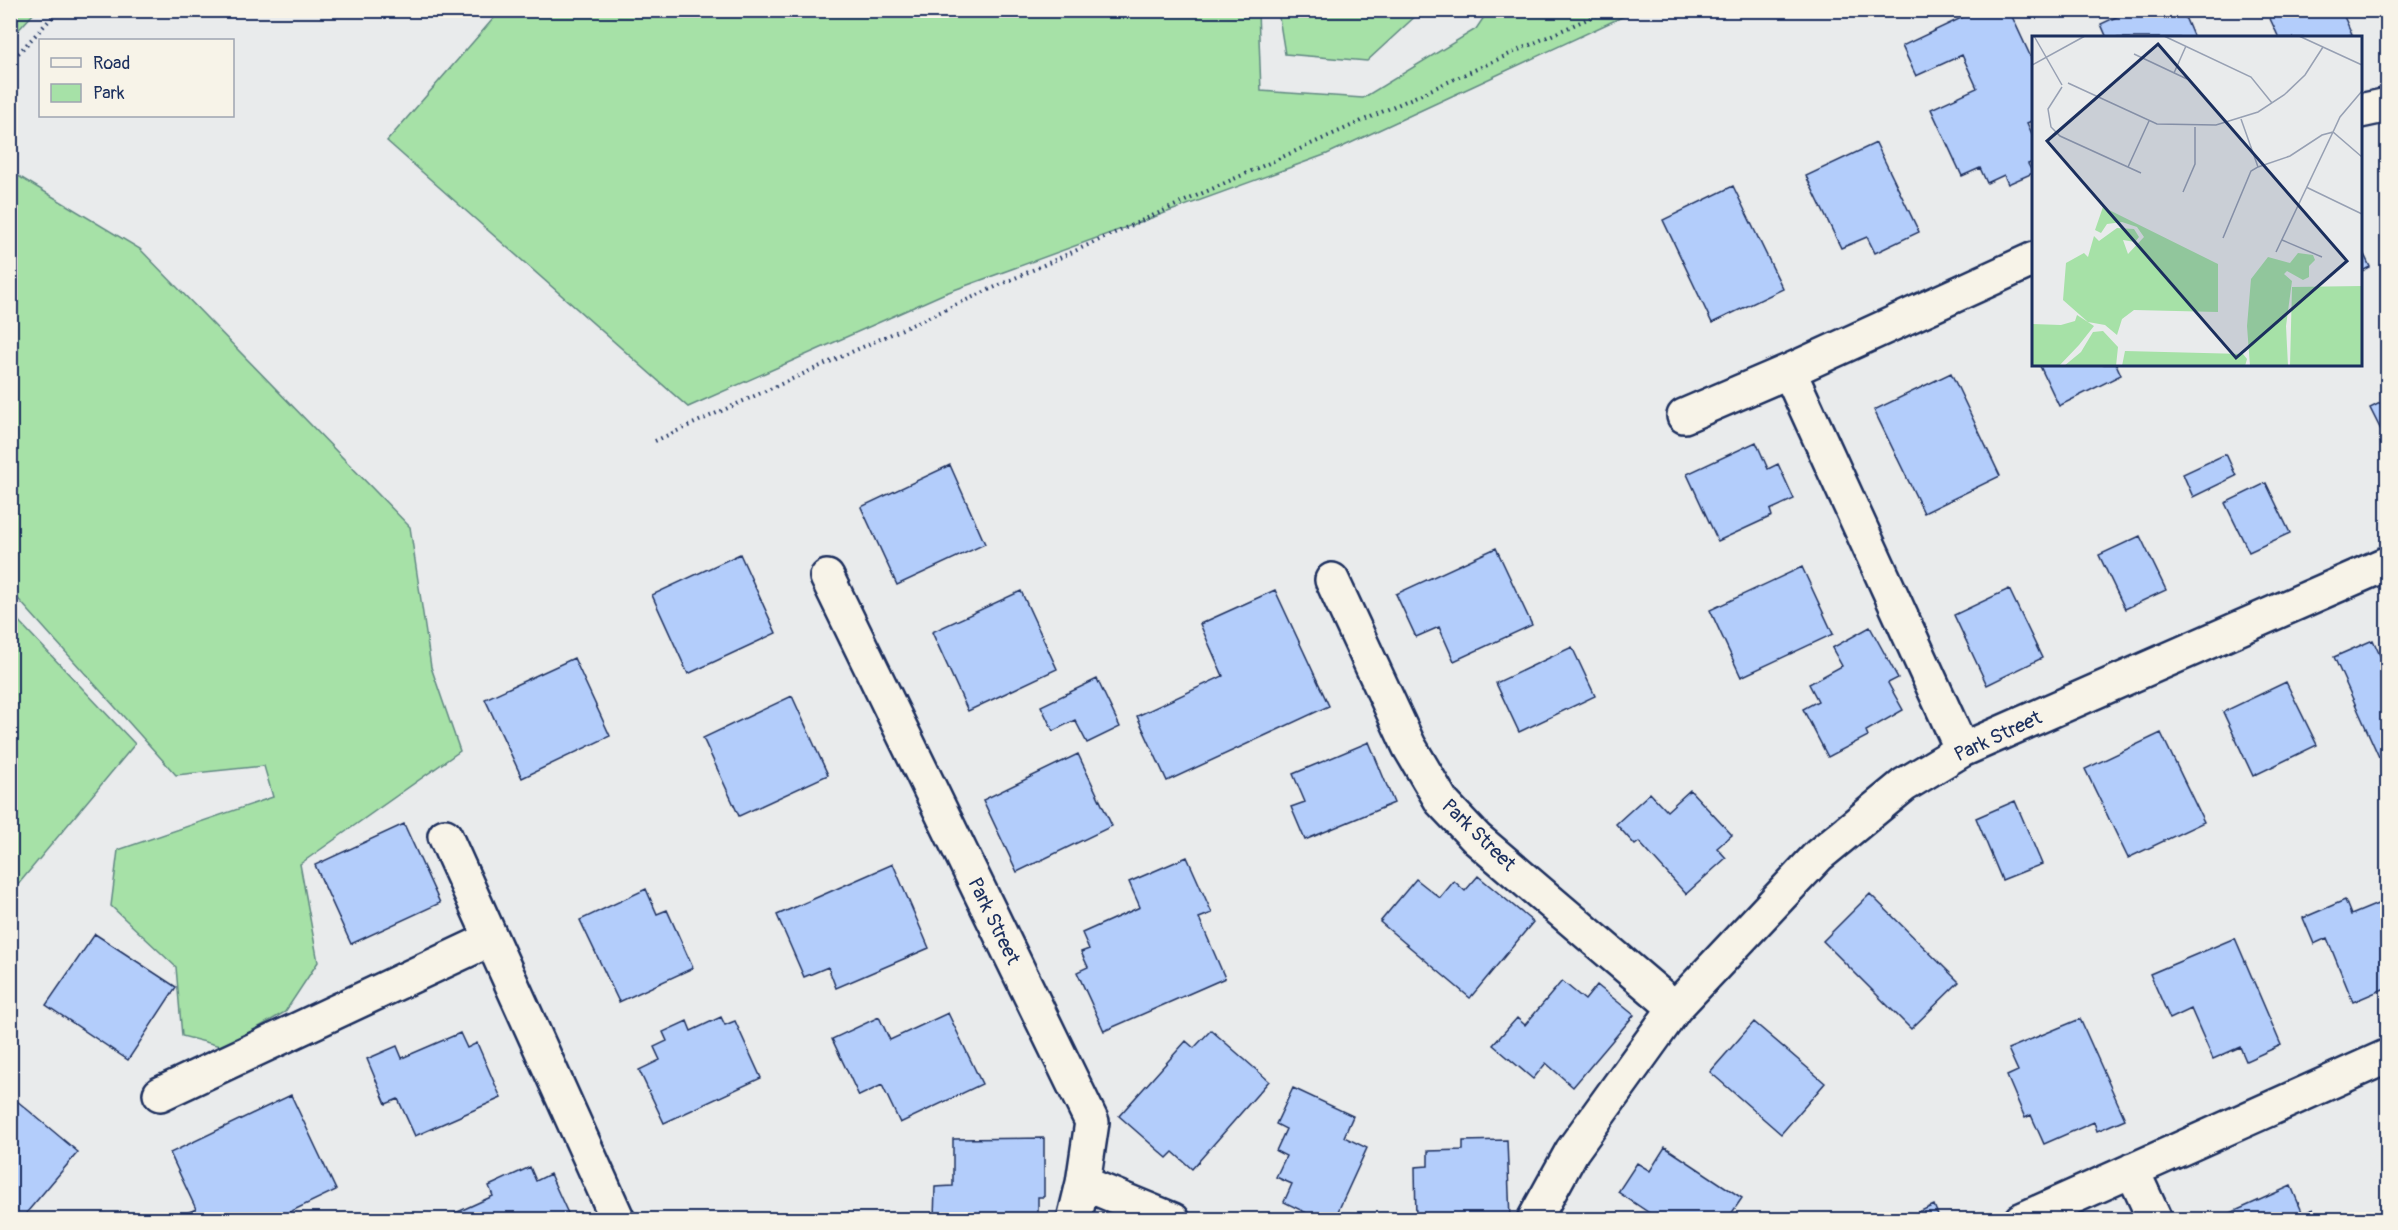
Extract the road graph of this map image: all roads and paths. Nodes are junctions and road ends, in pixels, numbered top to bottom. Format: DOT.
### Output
graph roads {
  1 [pos="59,10"];
  2 [pos="1607,10"];
  3 [pos="10,62"];
  4 [pos="2388,105"];
  5 [pos="2362,111"];
  6 [pos="2032,261"];
  7 [pos="1789,371"];
  8 [pos="1684,416"];
  9 [pos="655,441"];
  10 [pos="2388,562"];
  11 [pos="827,577"];
  12 [pos="1332,580"];
  13 [pos="1962,750"];
  14 [pos="445,836"];
  15 [pos="491,939"];
  16 [pos="1675,1008"];
  17 [pos="2388,1056"];
  18 [pos="160,1094"];
  19 [pos="2132,1170"];
  20 [pos="1083,1183"];
  21 [pos="618,1220"];
  22 [pos="1074,1220"];
  23 [pos="1173,1220"];
  24 [pos="1534,1220"];
  25 [pos="2021,1220"];
  26 [pos="2154,1220"];
  1 -- 3 [label="path"];
  2 -- 9 [label="path"];
  4 -- 5 [label="street"];
  6 -- 7 [label="street"];
  7 -- 8 [label="street"];
  7 -- 13 [label="street"];
  10 -- 13 [label="street, Park Street"];
  11 -- 20 [label="street, Park Street"];
  12 -- 16 [label="street, Park Street"];
  13 -- 16 [label="street, Park Street"];
  14 -- 15 [label="street"];
  15 -- 18 [label="street"];
  15 -- 21 [label="street"];
  16 -- 24 [label="street, Park Street"];
  17 -- 19 [label="street"];
  19 -- 25 [label="street"];
  19 -- 26 [label="street"];
  20 -- 22 [label="street, Park Street"];
  20 -- 23 [label="street"];
}
